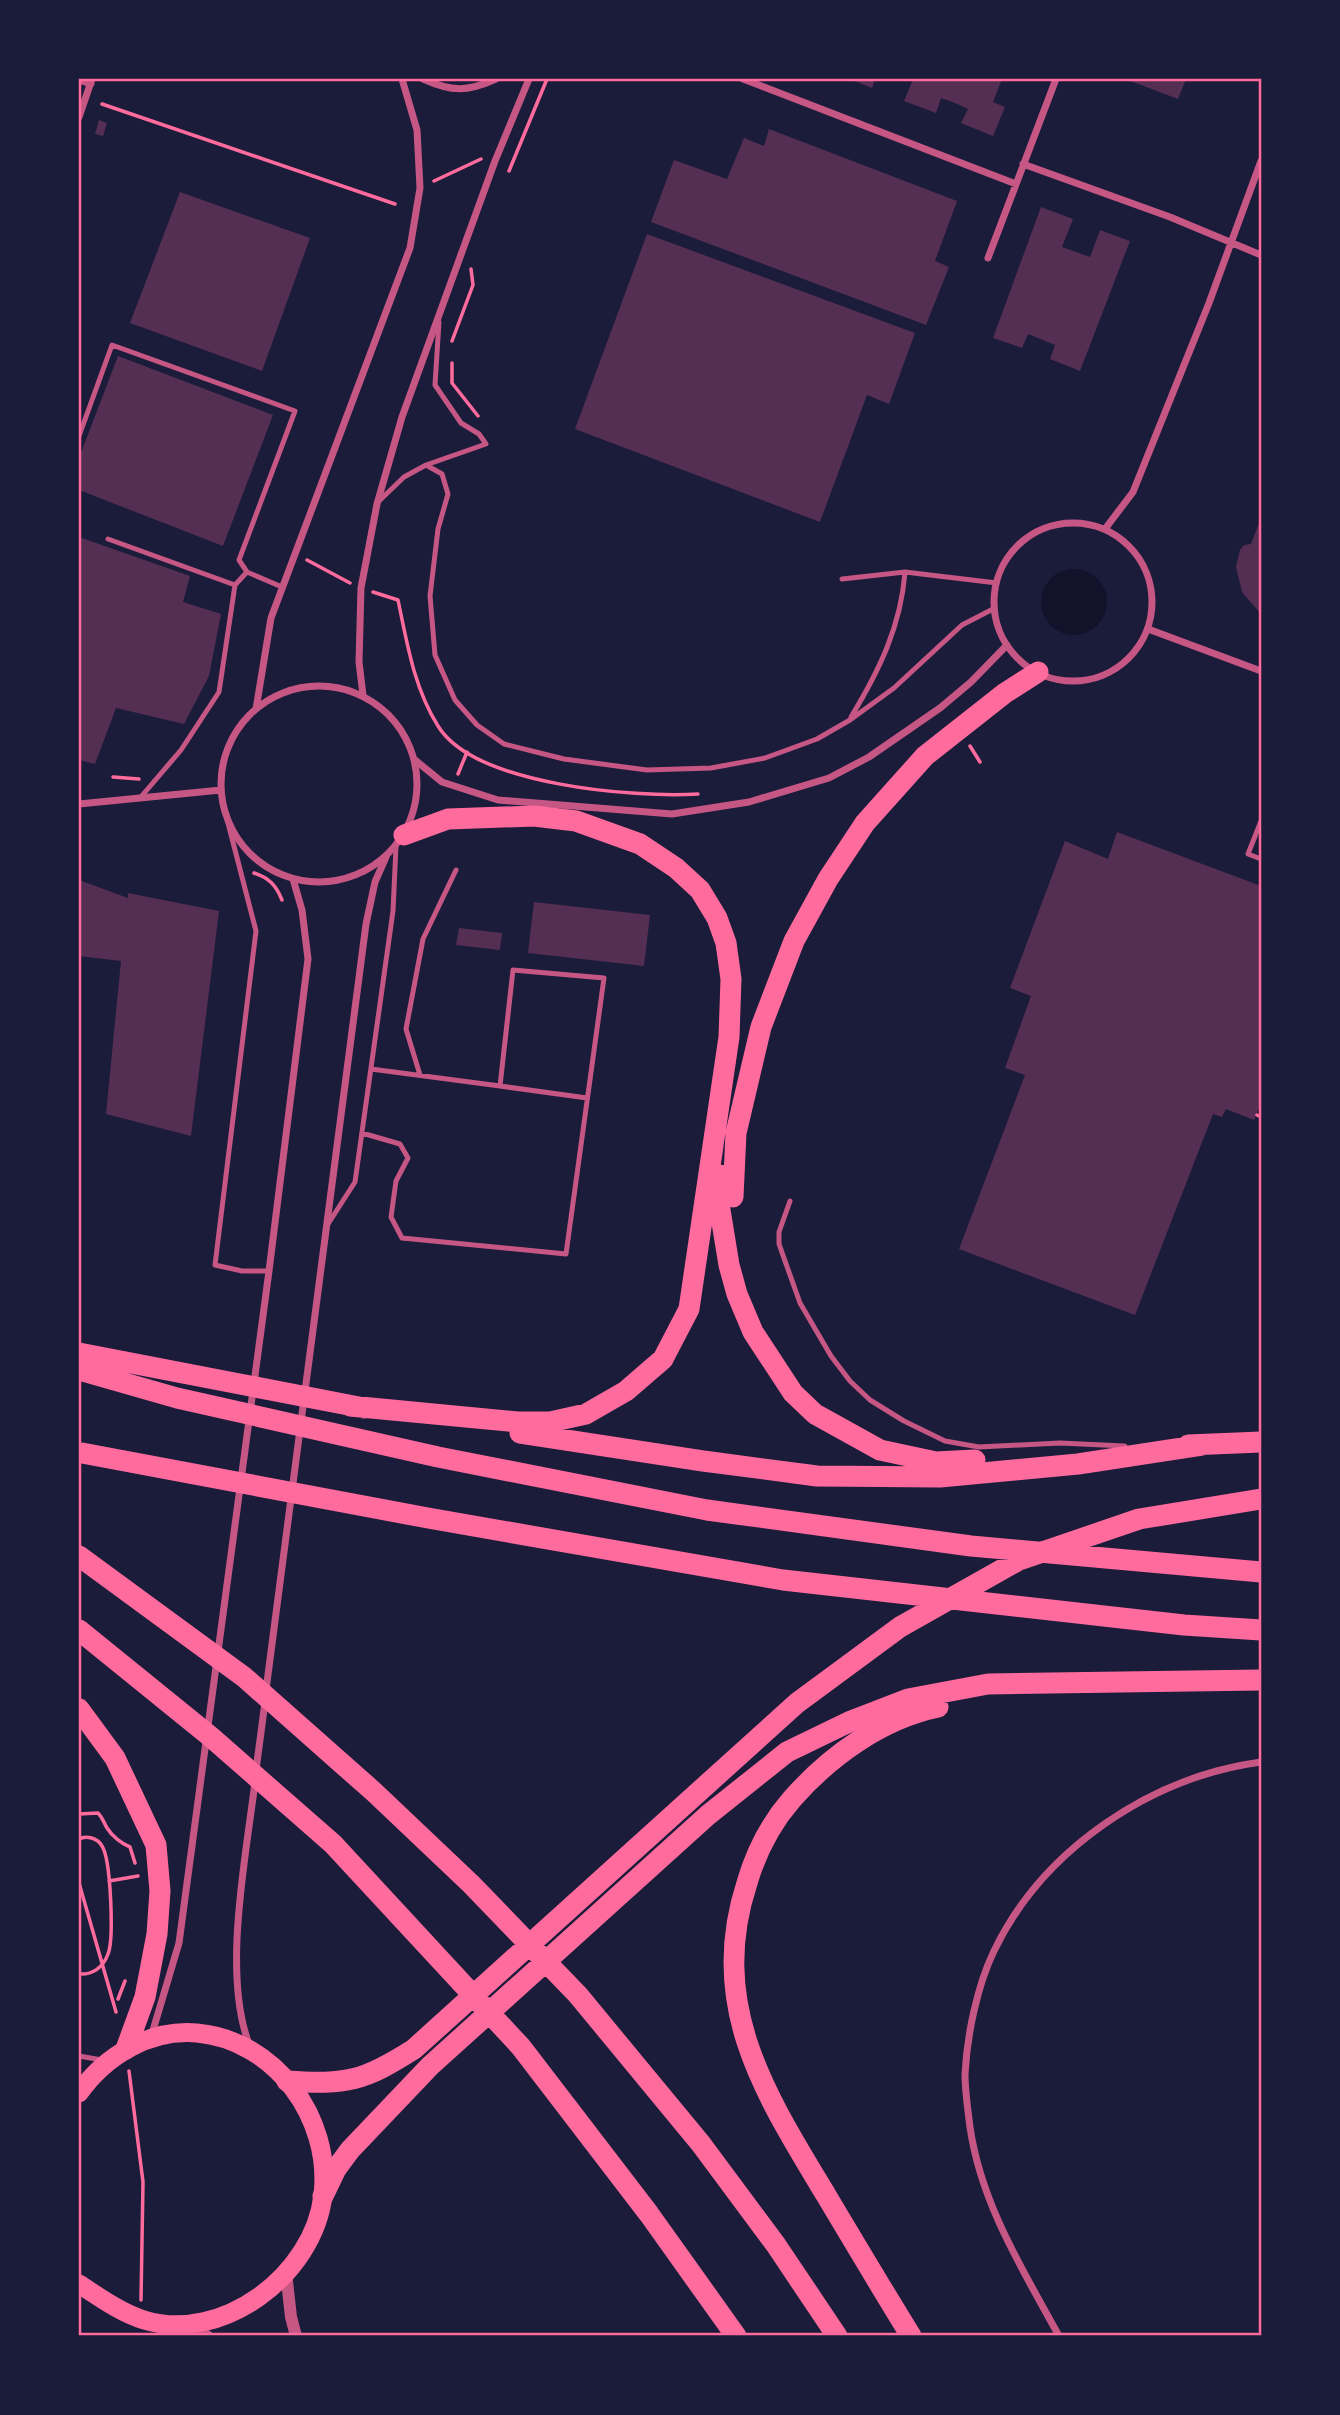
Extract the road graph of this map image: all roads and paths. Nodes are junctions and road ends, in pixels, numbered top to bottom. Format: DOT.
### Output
graph roads {
  1 [pos="402,79"];
  2 [pos="423,79"];
  3 [pos="496,79"];
  4 [pos="529,79"];
  5 [pos="547,79"];
  6 [pos="743,79"];
  7 [pos="1056,79"];
  8 [pos="79,80"];
  9 [pos="91,81"];
  10 [pos="103,104"];
  11 [pos="80,112"];
  12 [pos="495,160"];
  13 [pos="1261,161"];
  14 [pos="1023,164"];
  15 [pos="509,169"];
  16 [pos="504,181"];
  17 [pos="1016,184"];
  18 [pos="419,188"];
  19 [pos="395,204"];
  20 [pos="1231,242"];
  21 [pos="1261,255"];
  22 [pos="988,258"];
  23 [pos="470,266"];
  24 [pos="439,315"];
  25 [pos="451,344"];
  26 [pos="451,357"];
  27 [pos="479,434"];
  28 [pos="79,436"];
  29 [pos="426,465"];
  30 [pos="377,504"];
  31 [pos="1105,529"];
  32 [pos="108,539"];
  33 [pos="293,554"];
  34 [pos="247,572"];
  35 [pos="905,572"];
  36 [pos="842,579"];
  37 [pos="997,583"];
  38 [pos="235,585"];
  39 [pos="282,587"];
  40 [pos="361,588"];
  41 [pos="995,608"];
  42 [pos="1148,629"];
  43 [pos="1007,645"];
  44 [pos="1261,671"];
  45 [pos="1038,672"];
  46 [pos="363,695"];
  47 [pos="256,709"];
  48 [pos="850,720"];
  49 [pos="959,729"];
  50 [pos="467,752"];
  51 [pos="415,760"];
  52 [pos="980,762"];
  53 [pos="113,777"];
  54 [pos="139,779"];
  55 [pos="453,785"];
  56 [pos="221,790"];
  57 [pos="707,793"];
  58 [pos="140,798"];
  59 [pos="498,800"];
  60 [pos="79,804"];
  61 [pos="534,816"];
  62 [pos="1261,821"];
  63 [pos="229,823"];
  64 [pos="400,840"];
  65 [pos="386,857"];
  66 [pos="1261,859"];
  67 [pos="456,870"];
  68 [pos="242,872"];
  69 [pos="293,880"];
  70 [pos="284,903"];
  71 [pos="371,1069"];
  72 [pos="419,1075"];
  73 [pos="500,1086"];
  74 [pos="587,1098"];
  75 [pos="721,1102"];
  76 [pos="362,1133"];
  77 [pos="790,1201"];
  78 [pos="328,1224"];
  79 [pos="729,1265"];
  80 [pos="269,1271"];
  81 [pos="79,1353"];
  82 [pos="79,1370"];
  83 [pos="350,1406"];
  84 [pos="1261,1441"];
  85 [pos="1202,1445"];
  86 [pos="1125,1446"];
  87 [pos="82,1453"];
  88 [pos="1261,1499"];
  89 [pos="79,1556"];
  90 [pos="1261,1572"];
  91 [pos="79,1630"];
  92 [pos="1261,1630"];
  93 [pos="1261,1680"];
  94 [pos="1081,1682"];
  95 [pos="79,1709"];
  96 [pos="1261,1762"];
  97 [pos="79,1814"];
  98 [pos="79,1839"];
  99 [pos="135,1877"];
  100 [pos="109,1881"];
  101 [pos="79,1883"];
  102 [pos="138,1883"];
  103 [pos="79,1974"];
  104 [pos="127,1978"];
  105 [pos="118,1999"];
  106 [pos="118,2017"];
  107 [pos="150,2038"];
  108 [pos="250,2048"];
  109 [pos="79,2056"];
  110 [pos="127,2058"];
  111 [pos="108,2062"];
  112 [pos="287,2081"];
  113 [pos="79,2093"];
  114 [pos="323,2196"];
  115 [pos="79,2267"];
  116 [pos="286,2272"];
  117 [pos="79,2284"];
  118 [pos="101,2298"];
  119 [pos="140,2311"];
  120 [pos="189,2325"];
  121 [pos="206,2336"];
  122 [pos="296,2336"];
  123 [pos="736,2336"];
  124 [pos="837,2336"];
  125 [pos="911,2336"];
  126 [pos="1059,2336"];
  1 -- 18 [label="street"];
  2 -- 3 [label="street"];
  4 -- 12 [label="street"];
  5 -- 15 [label="path"];
  6 -- 17 [label="street"];
  7 -- 14 [label="street"];
  8 -- 9 [label="street"];
  9 -- 11 [label="street"];
  10 -- 19 [label="path"];
  12 -- 15 [label="path"];
  12 -- 18 [label="path"];
  12 -- 24 [label="street"];
  13 -- 20 [label="street"];
  14 -- 17 [label="street"];
  14 -- 20 [label="street"];
  15 -- 16 [label="path"];
  17 -- 22 [label="street"];
  18 -- 33 [label="street"];
  20 -- 21 [label="street"];
  20 -- 31 [label="street"];
  23 -- 25 [label="path"];
  24 -- 27 [label="lane"];
  24 -- 30 [label="street"];
  26 -- 27 [label="path"];
  27 -- 29 [label="lane"];
  28 -- 34 [label="lane"];
  29 -- 30 [label="lane"];
  29 -- 48 [label="lane"];
  30 -- 40 [label="street"];
  31 -- 37 [label="street"];
  31 -- 42 [label="street"];
  32 -- 38 [label="lane"];
  33 -- 39 [label="street"];
  33 -- 40 [label="path"];
  34 -- 38 [label="lane"];
  34 -- 39 [label="lane"];
  35 -- 36 [label="lane"];
  35 -- 37 [label="lane"];
  35 -- 48 [label="lane"];
  37 -- 41 [label="street"];
  38 -- 58 [label="lane"];
  39 -- 47 [label="street"];
  40 -- 46 [label="street"];
  40 -- 50 [label="path"];
  41 -- 43 [label="street"];
  41 -- 48 [label="lane"];
  42 -- 44 [label="street"];
  42 -- 45 [label="street"];
  43 -- 45 [label="street"];
  43 -- 59 [label="street"];
  45 -- 49 [label="highway"];
  46 -- 47 [label="street"];
  46 -- 51 [label="street"];
  47 -- 56 [label="street"];
  49 -- 52 [label="path"];
  49 -- 79 [label="highway"];
  50 -- 55 [label="path"];
  50 -- 57 [label="path"];
  51 -- 55 [label="street"];
  51 -- 64 [label="street"];
  53 -- 54 [label="path"];
  55 -- 59 [label="street"];
  56 -- 58 [label="street"];
  56 -- 63 [label="street"];
  58 -- 60 [label="street"];
  59 -- 61 [label="highway"];
  61 -- 64 [label="highway"];
  61 -- 75 [label="highway"];
  62 -- 66 [label="lane"];
  63 -- 68 [label="lane"];
  63 -- 69 [label="street"];
  64 -- 65 [label="street"];
  64 -- 71 [label="lane"];
  65 -- 69 [label="street"];
  65 -- 78 [label="street"];
  67 -- 72 [label="lane"];
  68 -- 70 [label="path"];
  68 -- 80 [label="lane"];
  69 -- 80 [label="street"];
  71 -- 72 [label="lane"];
  71 -- 76 [label="lane"];
  72 -- 73 [label="lane"];
  73 -- 74 [label="lane"];
  73 -- 74 [label="lane"];
  74 -- 76 [label="lane"];
  75 -- 79 [label="highway"];
  75 -- 83 [label="highway"];
  76 -- 78 [label="lane"];
  77 -- 86 [label="lane"];
  78 -- 108 [label="street"];
  79 -- 86 [label="highway"];
  80 -- 107 [label="street"];
  81 -- 83 [label="highway"];
  82 -- 90 [label="highway"];
  83 -- 85 [label="highway"];
  84 -- 85 [label="highway"];
  85 -- 86 [label="highway"];
  87 -- 92 [label="highway"];
  88 -- 112 [label="highway"];
  89 -- 124 [label="highway"];
  91 -- 123 [label="highway"];
  93 -- 94 [label="highway"];
  94 -- 114 [label="highway"];
  94 -- 125 [label="highway"];
  95 -- 110 [label="highway"];
  96 -- 126 [label="street"];
  97 -- 102 [label="path"];
  98 -- 100 [label="path"];
  99 -- 100 [label="path"];
  100 -- 103 [label="path"];
  101 -- 106 [label="path"];
  104 -- 105 [label="path"];
  107 -- 108 [label="highway"];
  107 -- 110 [label="highway"];
  108 -- 112 [label="highway"];
  109 -- 111 [label="lane"];
  110 -- 111 [label="highway"];
  110 -- 119 [label="path"];
  111 -- 113 [label="highway"];
  112 -- 114 [label="highway"];
  114 -- 116 [label="highway"];
  115 -- 118 [label="highway"];
  116 -- 120 [label="highway"];
  116 -- 122 [label="street"];
  117 -- 118 [label="highway"];
  118 -- 120 [label="highway"];
  120 -- 121 [label="street"];
}
